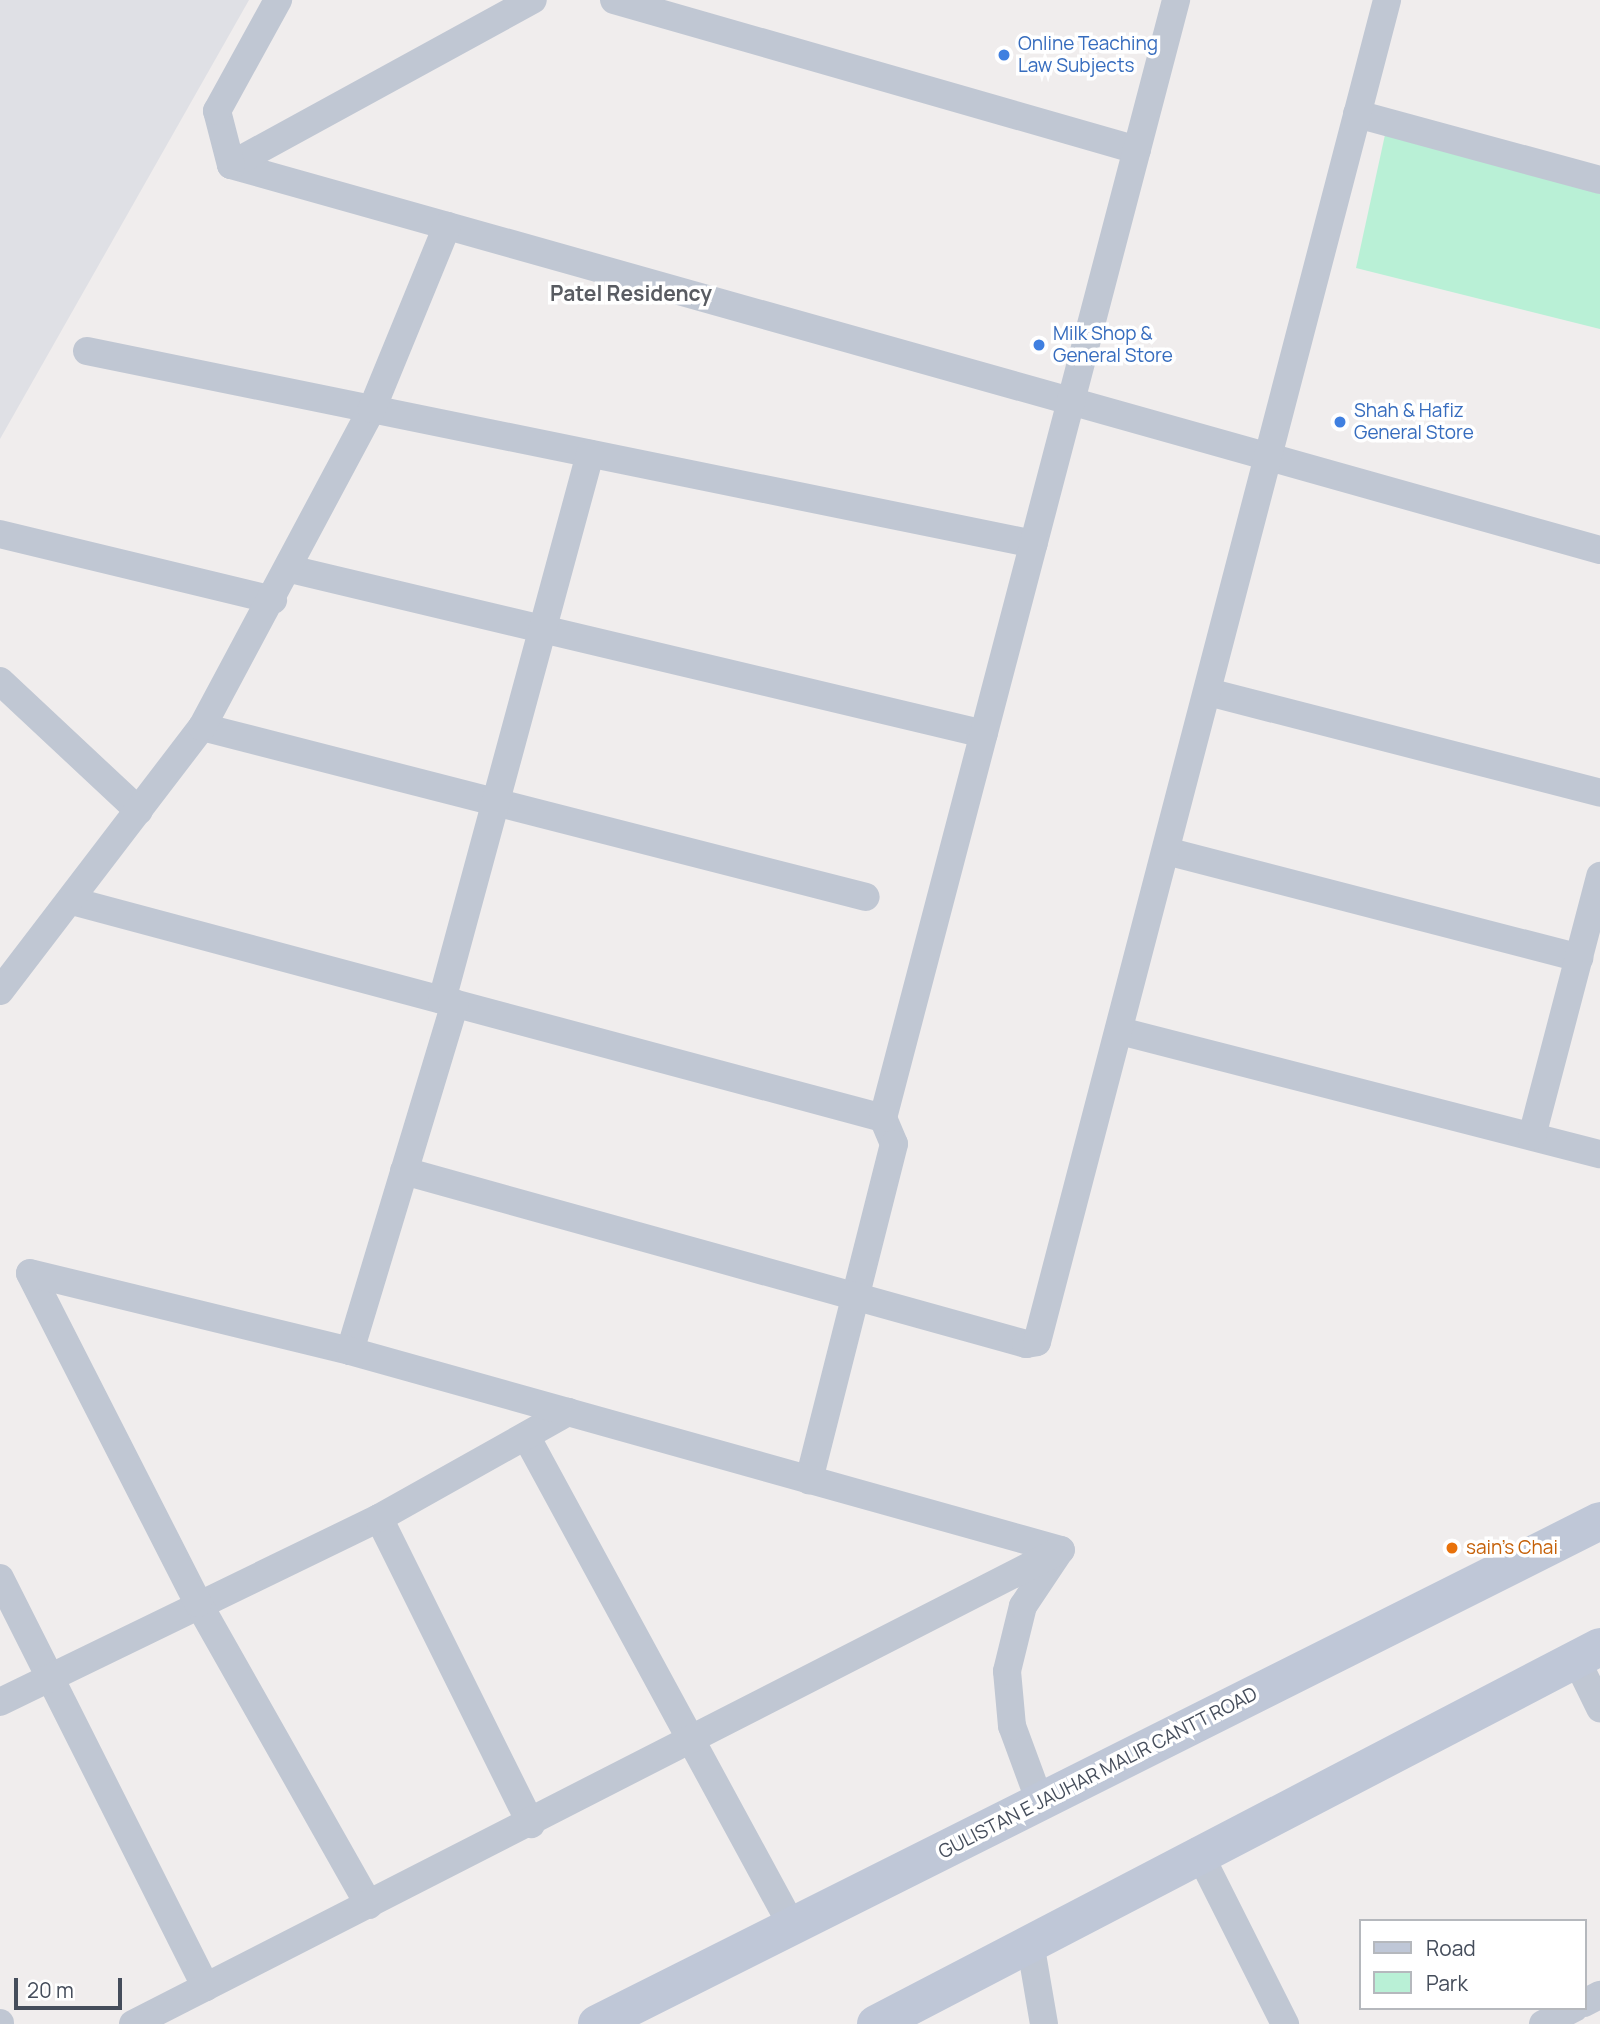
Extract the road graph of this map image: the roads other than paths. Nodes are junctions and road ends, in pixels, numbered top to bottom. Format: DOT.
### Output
graph roads {
  1 [pos="278,0"];
  2 [pos="533,0"];
  3 [pos="614,0"];
  4 [pos="1176,0"];
  5 [pos="1387,0"];
  6 [pos="1357,114"];
  7 [pos="1137,150"];
  8 [pos="231,165"];
  9 [pos="1600,180"];
  10 [pos="447,226"];
  11 [pos="87,351"];
  12 [pos="1071,401"];
  13 [pos="372,409"];
  14 [pos="590,454"];
  15 [pos="1269,457"];
  16 [pos="0,534"];
  17 [pos="1034,544"];
  18 [pos="1600,550"];
  19 [pos="290,569"];
  20 [pos="273,600"];
  21 [pos="541,634"];
  22 [pos="0,681"];
  23 [pos="1208,692"];
  24 [pos="202,727"];
  25 [pos="984,734"];
  26 [pos="1600,793"];
  27 [pos="496,802"];
  28 [pos="139,811"];
  29 [pos="1166,851"];
  30 [pos="1600,876"];
  31 [pos="866,897"];
  32 [pos="72,901"];
  33 [pos="1579,958"];
  34 [pos="6,972"];
  35 [pos="449,1002"];
  36 [pos="1119,1031"];
  37 [pos="883,1118"];
  38 [pos="1532,1136"];
  39 [pos="1600,1154"];
  40 [pos="404,1171"];
  41 [pos="853,1298"];
  42 [pos="350,1351"];
  43 [pos="568,1412"];
  44 [pos="526,1436"];
  45 [pos="809,1479"];
  46 [pos="379,1518"];
  47 [pos="1600,1521"];
  48 [pos="1061,1550"];
  49 [pos="0,1578"];
  50 [pos="198,1603"];
  51 [pos="1588,1653"];
  52 [pos="49,1676"];
  53 [pos="0,1702"];
  54 [pos="1600,1708"];
  55 [pos="694,1741"];
  56 [pos="1040,1802"];
  57 [pos="531,1824"];
  58 [pos="1198,1851"];
  59 [pos="369,1905"];
  60 [pos="792,1926"];
  61 [pos="1031,1948"];
  62 [pos="206,1987"];
  63 [pos="1570,2010"];
  64 [pos="133,2024"];
  65 [pos="597,2024"];
  66 [pos="876,2024"];
  67 [pos="1044,2024"];
  68 [pos="1285,2024"];
  69 [pos="1543,2024"];
  1 -- 8 [label="street"];
  2 -- 8 [label="street"];
  3 -- 7 [label="street"];
  4 -- 7 [label="street"];
  5 -- 6 [label="street"];
  6 -- 9 [label="street"];
  6 -- 15 [label="street"];
  7 -- 12 [label="street"];
  8 -- 10 [label="street"];
  10 -- 12 [label="street"];
  10 -- 13 [label="street"];
  11 -- 13 [label="street"];
  12 -- 15 [label="street"];
  12 -- 17 [label="street"];
  13 -- 14 [label="street"];
  13 -- 19 [label="street"];
  14 -- 17 [label="street"];
  14 -- 21 [label="street"];
  15 -- 18 [label="street"];
  15 -- 23 [label="street"];
  16 -- 20 [label="street"];
  17 -- 25 [label="street"];
  19 -- 20 [label="street"];
  19 -- 21 [label="street"];
  20 -- 24 [label="street"];
  21 -- 25 [label="street"];
  21 -- 27 [label="street"];
  22 -- 28 [label="street"];
  23 -- 26 [label="street"];
  23 -- 29 [label="street"];
  24 -- 27 [label="street"];
  24 -- 28 [label="street"];
  25 -- 37 [label="street"];
  27 -- 31 [label="street"];
  27 -- 35 [label="street"];
  28 -- 32 [label="street"];
  29 -- 33 [label="street"];
  29 -- 36 [label="street"];
  30 -- 33 [label="street"];
  32 -- 34 [label="street"];
  32 -- 35 [label="street"];
  33 -- 38 [label="street"];
  35 -- 37 [label="street"];
  35 -- 40 [label="street"];
  36 -- 38 [label="street"];
  36 -- 41 [label="street"];
  37 -- 41 [label="street"];
  38 -- 39 [label="street"];
  40 -- 41 [label="street"];
  40 -- 42 [label="street"];
  41 -- 45 [label="street"];
  42 -- 43 [label="street"];
  42 -- 50 [label="street"];
  43 -- 44 [label="street"];
  43 -- 45 [label="street"];
  44 -- 46 [label="street"];
  44 -- 55 [label="street"];
  45 -- 48 [label="street"];
  46 -- 50 [label="street"];
  46 -- 57 [label="street"];
  47 -- 56 [label="main road, GULISTAN E JAUHAR MALIR CANTT ROAD"];
  48 -- 55 [label="street"];
  48 -- 56 [label="street"];
  49 -- 52 [label="street"];
  50 -- 52 [label="street"];
  50 -- 59 [label="street"];
  51 -- 54 [label="street"];
  51 -- 58 [label="main road"];
  52 -- 53 [label="street"];
  52 -- 62 [label="street"];
  55 -- 57 [label="street"];
  55 -- 60 [label="street"];
  56 -- 60 [label="main road, GULISTAN E JAUHAR MALIR CANTT ROAD"];
  57 -- 59 [label="street"];
  58 -- 61 [label="main road"];
  58 -- 68 [label="street"];
  59 -- 62 [label="street"];
  60 -- 65 [label="main road, GULISTAN E JAUHAR MALIR CANTT ROAD"];
  61 -- 66 [label="main road"];
  61 -- 67 [label="street"];
  62 -- 64 [label="street"];
  63 -- 69 [label="street"];
}
